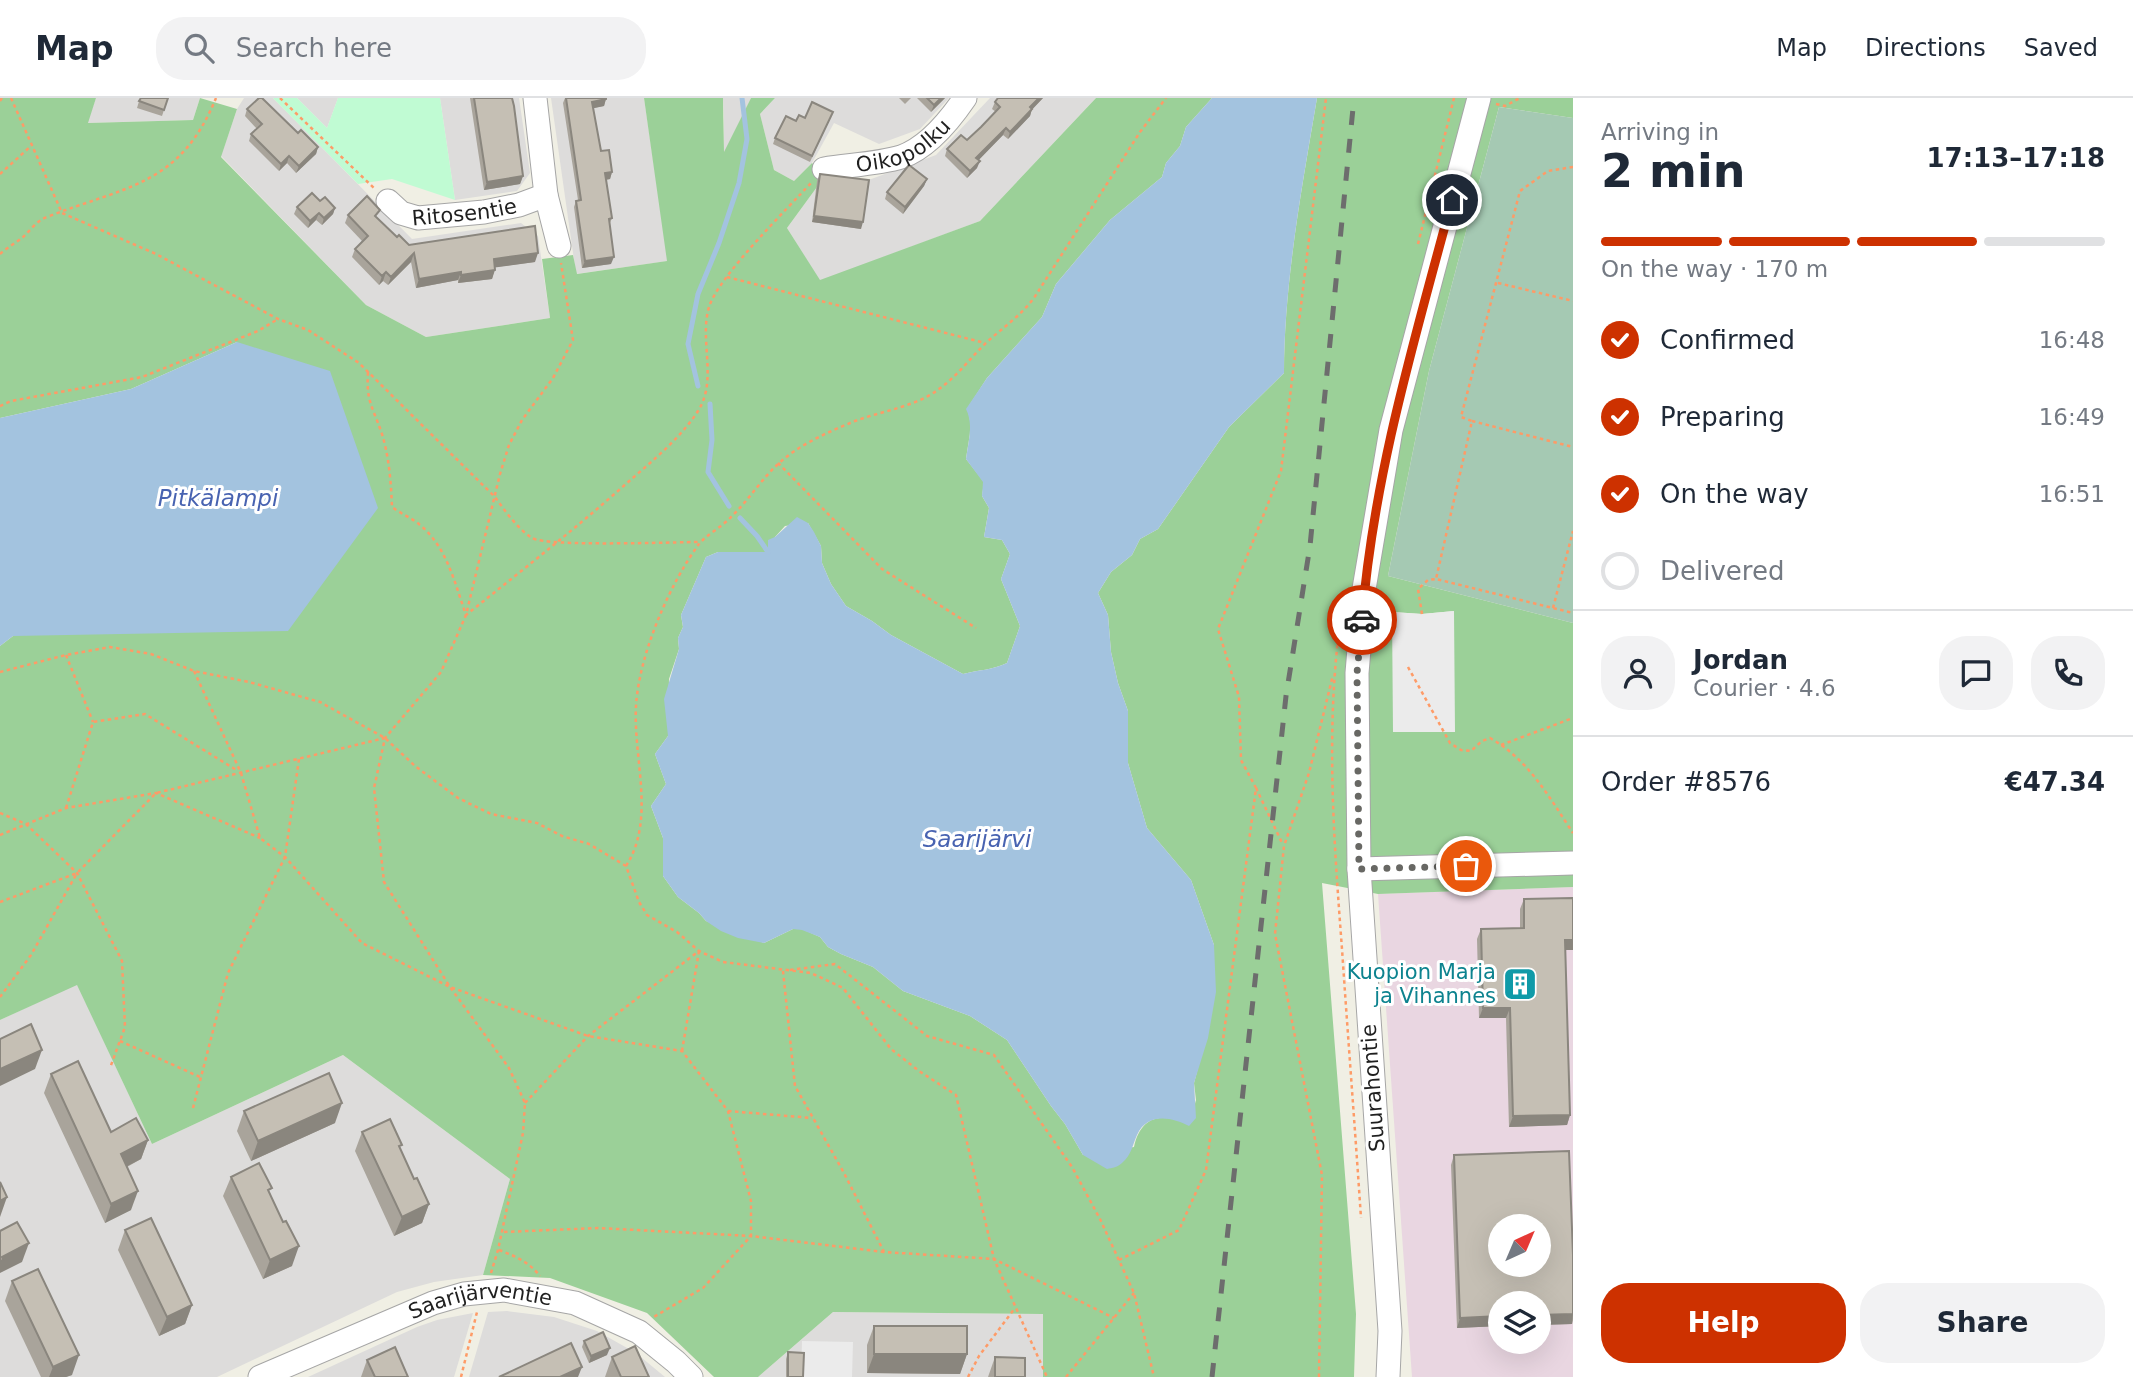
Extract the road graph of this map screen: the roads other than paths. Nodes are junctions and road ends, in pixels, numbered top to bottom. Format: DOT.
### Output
graph roads {
  1 [pos="535,98"];
  2 [pos="965,98"];
  3 [pos="1485,100"];
  4 [pos="824,169"];
  5 [pos="546,195"];
  6 [pos="388,201"];
  7 [pos="559,246"];
  8 [pos="1573,863"];
  9 [pos="1359,869"];
  10 [pos="260,1377"];
  11 [pos="691,1377"];
  12 [pos="1388,1377"];
  1 -- 5 [label="street, Ritosentie"];
  2 -- 4 [label="street, Oikopolku"];
  3 -- 9 [label="street, Suurahontie"];
  5 -- 6 [label="street, Ritosentie"];
  5 -- 7 [label="street, Ritosentie"];
  8 -- 9 [label="street"];
  9 -- 12 [label="street, Suurahontie"];
  10 -- 11 [label="street, Saarijärventie"];
}
